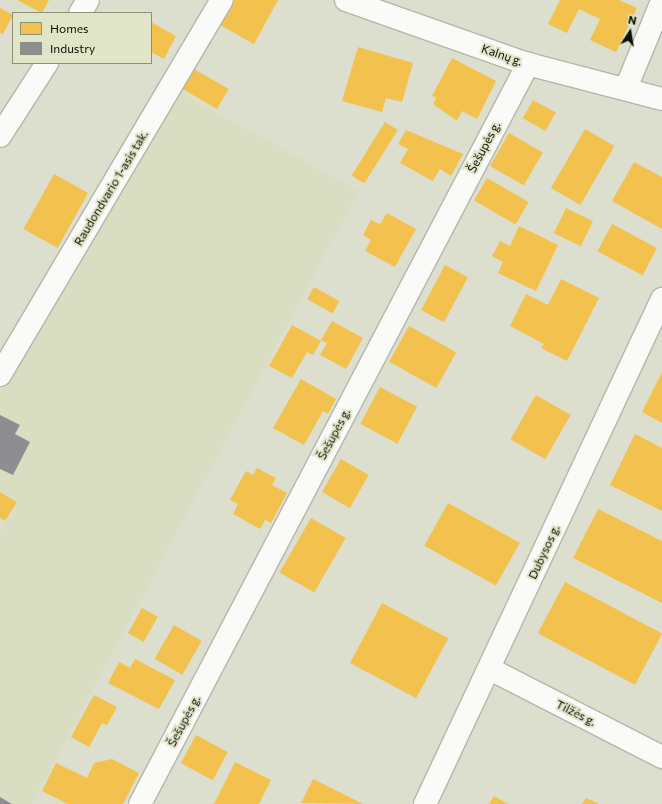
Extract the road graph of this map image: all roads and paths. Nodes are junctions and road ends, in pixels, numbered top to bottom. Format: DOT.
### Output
graph roads {
  1 [pos="88,0"];
  2 [pos="222,0"];
  3 [pos="346,0"];
  4 [pos="662,1"];
  5 [pos="81,12"];
  6 [pos="46,64"];
  7 [pos="528,64"];
  8 [pos="626,88"];
  9 [pos="662,99"];
  10 [pos="0,136"];
  11 [pos="662,299"];
  12 [pos="0,375"];
  13 [pos="490,669"];
  14 [pos="662,757"];
  15 [pos="140,804"];
  16 [pos="425,804"];
  1 -- 5 [label="street"];
  2 -- 12 [label="street, Raudondvario 1-asis tak."];
  3 -- 7 [label="street, Kalnų g."];
  4 -- 8 [label="street"];
  6 -- 10 [label="street"];
  7 -- 8 [label="street, Kalnų g."];
  7 -- 15 [label="street, Šešupės g."];
  8 -- 9 [label="street, Kalnų g."];
  11 -- 13 [label="street, Dubysos g."];
  13 -- 14 [label="street, Tilžės g."];
  13 -- 16 [label="street, Dubysos g."];
}
